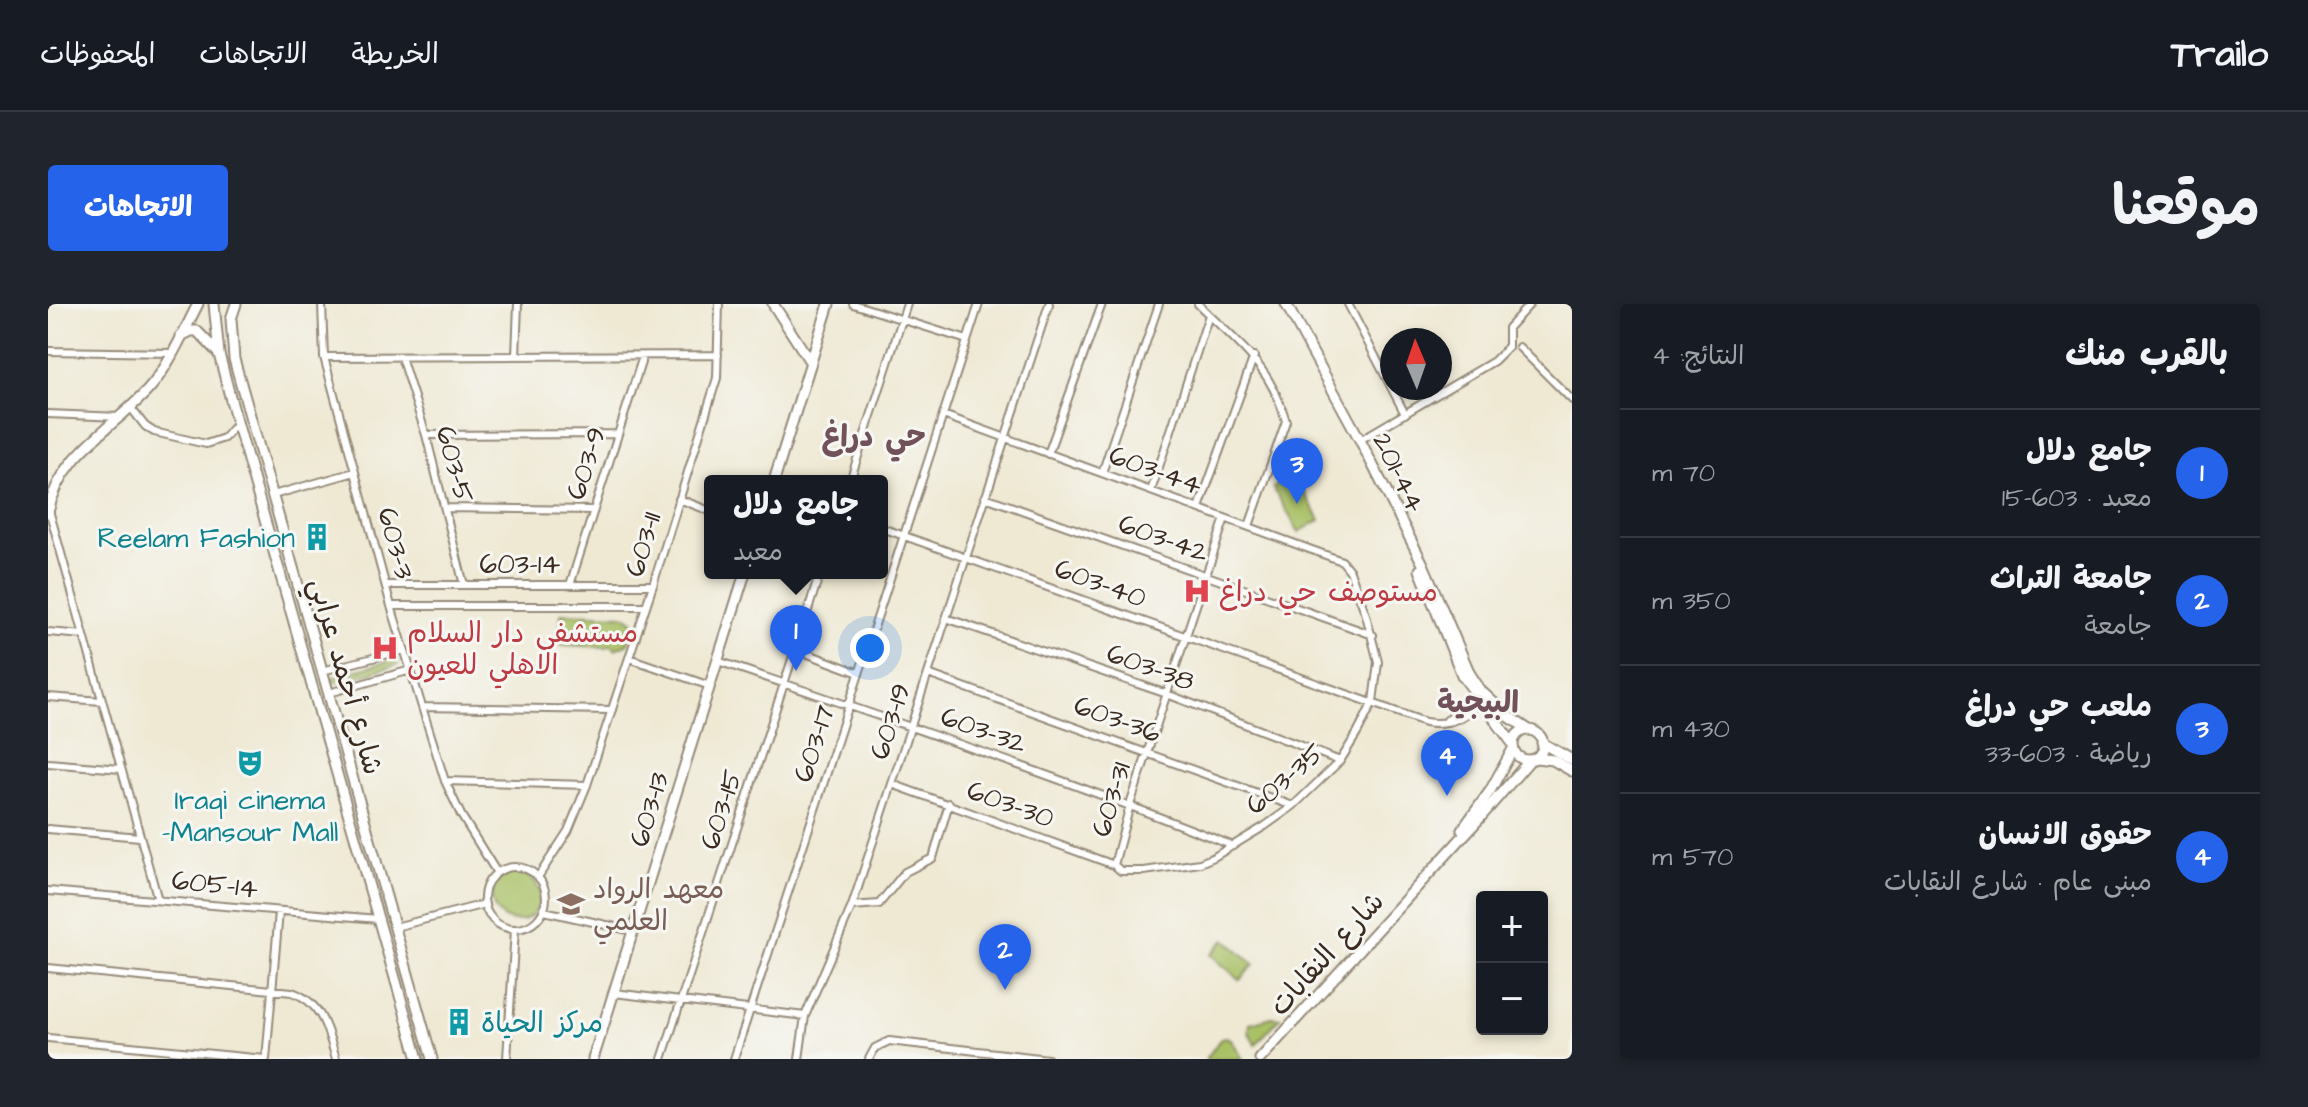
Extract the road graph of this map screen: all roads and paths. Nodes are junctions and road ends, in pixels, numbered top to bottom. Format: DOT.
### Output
graph roads {
  1 [pos="198,304"];
  2 [pos="214,304"];
  3 [pos="236,304"];
  4 [pos="322,304"];
  5 [pos="518,304"];
  6 [pos="719,304"];
  7 [pos="773,304"];
  8 [pos="829,304"];
  9 [pos="853,304"];
  10 [pos="907,304"];
  11 [pos="979,304"];
  12 [pos="1049,304"];
  13 [pos="1102,304"];
  14 [pos="1159,304"];
  15 [pos="1198,304"];
  16 [pos="1286,304"];
  17 [pos="1348,304"];
  18 [pos="1530,304"];
  19 [pos="1209,315"];
  20 [pos="902,319"];
  21 [pos="181,336"];
  22 [pos="967,340"];
  23 [pos="1519,347"];
  24 [pos="48,351"];
  25 [pos="172,353"];
  26 [pos="219,354"];
  27 [pos="718,355"];
  28 [pos="516,356"];
  29 [pos="643,356"];
  30 [pos="1254,356"];
  31 [pos="324,357"];
  32 [pos="401,357"];
  33 [pos="811,363"];
  34 [pos="1572,400"];
  35 [pos="131,408"];
  36 [pos="48,414"];
  37 [pos="1405,414"];
  38 [pos="943,415"];
  39 [pos="120,417"];
  40 [pos="237,423"];
  41 [pos="618,434"];
  42 [pos="426,435"];
  43 [pos="1004,438"];
  44 [pos="1360,440"];
  45 [pos="1048,454"];
  46 [pos="355,472"];
  47 [pos="1102,473"];
  48 [pos="776,475"];
  49 [pos="852,475"];
  50 [pos="1151,491"];
  51 [pos="273,495"];
  52 [pos="985,497"];
  53 [pos="679,499"];
  54 [pos="445,508"];
  55 [pos="1199,508"];
  56 [pos="704,509"];
  57 [pos="48,510"];
  58 [pos="593,510"];
  59 [pos="1225,518"];
  60 [pos="1249,526"];
  61 [pos="888,530"];
  62 [pos="904,536"];
  63 [pos="965,557"];
  64 [pos="1350,571"];
  65 [pos="1206,576"];
  66 [pos="743,579"];
  67 [pos="818,579"];
  68 [pos="386,585"];
  69 [pos="464,585"];
  70 [pos="570,585"];
  71 [pos="653,585"];
  72 [pos="391,606"];
  73 [pos="646,606"];
  74 [pos="946,618"];
  75 [pos="48,632"];
  76 [pos="84,635"];
  77 [pos="1373,635"];
  78 [pos="1186,636"];
  79 [pos="795,649"];
  80 [pos="404,650"];
  81 [pos="629,658"];
  82 [pos="718,661"];
  83 [pos="411,670"];
  84 [pos="322,671"];
  85 [pos="859,673"];
  86 [pos="928,674"];
  87 [pos="784,684"];
  88 [pos="710,686"];
  89 [pos="329,693"];
  90 [pos="1167,694"];
  91 [pos="1482,696"];
  92 [pos="48,697"];
  93 [pos="102,701"];
  94 [pos="1373,702"];
  95 [pos="848,705"];
  96 [pos="422,707"];
  97 [pos="612,710"];
  98 [pos="911,726"];
  99 [pos="1529,730"];
  100 [pos="1542,743"];
  101 [pos="1513,747"];
  102 [pos="1147,752"];
  103 [pos="1533,759"];
  104 [pos="1572,760"];
  105 [pos="1340,761"];
  106 [pos="48,763"];
  107 [pos="121,769"];
  108 [pos="1572,771"];
  109 [pos="445,781"];
  110 [pos="892,784"];
  111 [pos="587,785"];
  112 [pos="949,803"];
  113 [pos="1130,805"];
  114 [pos="1293,806"];
  115 [pos="48,829"];
  116 [pos="140,837"];
  117 [pos="1233,846"];
  118 [pos="1114,865"];
  119 [pos="497,873"];
  120 [pos="538,877"];
  121 [pos="1424,877"];
  122 [pos="48,891"];
  123 [pos="158,900"];
  124 [pos="485,904"];
  125 [pos="852,906"];
  126 [pos="544,911"];
  127 [pos="279,912"];
  128 [pos="378,919"];
  129 [pos="395,927"];
  130 [pos="515,929"];
  131 [pos="633,931"];
  132 [pos="48,968"];
  133 [pos="272,990"];
  134 [pos="614,993"];
  135 [pos="681,1001"];
  136 [pos="750,1009"];
  137 [pos="805,1016"];
  138 [pos="48,1038"];
  139 [pos="266,1059"];
  140 [pos="336,1059"];
  141 [pos="418,1059"];
  142 [pos="432,1059"];
  143 [pos="507,1059"];
  144 [pos="593,1059"];
  145 [pos="662,1059"];
  146 [pos="734,1059"];
  147 [pos="799,1059"];
  148 [pos="869,1059"];
  149 [pos="1048,1059"];
  150 [pos="1260,1059"];
  1 -- 21 [label="street"];
  2 -- 26 [label="street, شارع أحمد عرابي"];
  3 -- 51 [label="street, شارع أحمد عرابي"];
  4 -- 31 [label="street, 603-3"];
  5 -- 28 [label="street"];
  6 -- 27 [label="street, 603-11"];
  7 -- 33 [label="street"];
  8 -- 33 [label="street"];
  9 -- 20 [label="street"];
  10 -- 20 [label="street"];
  11 -- 22 [label="street, 603-17"];
  12 -- 43 [label="street, 603-19"];
  13 -- 45 [label="street"];
  14 -- 47 [label="street"];
  15 -- 19 [label="street"];
  16 -- 44 [label="street, 201-44"];
  17 -- 37 [label="street"];
  18 -- 37 [label="street"];
  19 -- 30 [label="street"];
  19 -- 50 [label="street"];
  20 -- 22 [label="street"];
  20 -- 49 [label="street"];
  21 -- 25 [label="street"];
  21 -- 26 [label="street"];
  22 -- 38 [label="street, 603-17"];
  23 -- 34 [label="street"];
  24 -- 25 [label="street"];
  25 -- 35 [label="street"];
  26 -- 40 [label="street, شارع أحمد عرابي"];
  27 -- 29 [label="street"];
  27 -- 53 [label="street, 603-11"];
  28 -- 29 [label="street"];
  28 -- 32 [label="street"];
  29 -- 41 [label="street, 603-9"];
  30 -- 55 [label="street"];
  30 -- 60 [label="street"];
  31 -- 32 [label="street"];
  31 -- 46 [label="street, 603-3"];
  32 -- 42 [label="street, 603-5"];
  33 -- 48 [label="street"];
  35 -- 39 [label="street"];
  35 -- 40 [label="street"];
  36 -- 39 [label="street"];
  37 -- 44 [label="street"];
  38 -- 43 [label="street, 603-44"];
  38 -- 62 [label="street, 603-17"];
  39 -- 57 [label="street"];
  40 -- 128 [label="street, شارع أحمد عرابي"];
  41 -- 42 [label="street"];
  41 -- 58 [label="street, 603-9"];
  42 -- 54 [label="street, 603-5"];
  43 -- 45 [label="street, 603-44"];
  43 -- 52 [label="street, 603-19"];
  44 -- 91 [label="street, 201-44"];
  45 -- 47 [label="street, 603-44"];
  46 -- 51 [label="street"];
  46 -- 68 [label="street, 603-3"];
  47 -- 50 [label="street, 603-44"];
  50 -- 55 [label="street, 603-44"];
  51 -- 84 [label="street, شارع أحمد عرابي"];
  52 -- 63 [label="street, 603-19"];
  52 -- 65 [label="street, 603-42"];
  53 -- 56 [label="street"];
  53 -- 71 [label="street, 603-11"];
  54 -- 58 [label="street"];
  54 -- 69 [label="street, 603-5"];
  55 -- 59 [label="street, 603-44"];
  57 -- 76 [label="street"];
  58 -- 70 [label="street, 603-9"];
  59 -- 60 [label="street, 603-44"];
  59 -- 65 [label="street, 603-31"];
  60 -- 64 [label="street, 603-44"];
  61 -- 62 [label="street, 603-40"];
  62 -- 63 [label="street, 603-40"];
  62 -- 85 [label="street, 603-17"];
  63 -- 74 [label="street, 603-19"];
  63 -- 78 [label="street, 603-40"];
  64 -- 77 [label="street, 603-35"];
  65 -- 77 [label="street, 603-42"];
  65 -- 78 [label="street, 603-31"];
  66 -- 82 [label="street, 603-13"];
  67 -- 79 [label="street, 603-15"];
  68 -- 69 [label="street, 603-14"];
  68 -- 72 [label="street, 603-3"];
  69 -- 70 [label="street, 603-14"];
  70 -- 71 [label="street, 603-14"];
  71 -- 73 [label="street, 603-11"];
  72 -- 73 [label="street, 603-14"];
  72 -- 80 [label="street, 603-3"];
  73 -- 81 [label="street, 603-11"];
  74 -- 86 [label="street, 603-19"];
  74 -- 90 [label="street, 603-38"];
  75 -- 76 [label="street"];
  76 -- 93 [label="street"];
  77 -- 94 [label="street, 603-35"];
  78 -- 90 [label="street, 603-31"];
  78 -- 94 [label="street, 603-40"];
  79 -- 85 [label="street"];
  79 -- 87 [label="street, 603-15"];
  80 -- 83 [label="street, 603-3"];
  80 -- 84 [label="street"];
  81 -- 88 [label="street"];
  81 -- 97 [label="street, 603-11"];
  82 -- 87 [label="street, 603-32"];
  82 -- 88 [label="street, 603-13"];
  83 -- 89 [label="street"];
  83 -- 96 [label="street, 603-3"];
  84 -- 89 [label="street, شارع أحمد عرابي"];
  85 -- 95 [label="street, 603-17"];
  86 -- 98 [label="street, 603-19"];
  86 -- 102 [label="street, 603-36"];
  87 -- 95 [label="street, 603-32"];
  87 -- 135 [label="street, 603-15"];
  88 -- 131 [label="street, 603-13"];
  89 -- 129 [label="street, شارع أحمد عرابي"];
  90 -- 102 [label="street, 603-31"];
  90 -- 105 [label="street, 603-38"];
  91 -- 94 [label="street, 603-40"];
  91 -- 99 [label="street, 201-44"];
  91 -- 101 [label="street, 201-44"];
  92 -- 93 [label="street"];
  93 -- 107 [label="street"];
  94 -- 105 [label="street, 603-35"];
  95 -- 98 [label="street, 603-32"];
  95 -- 136 [label="street, 603-17"];
  96 -- 97 [label="street"];
  96 -- 109 [label="street, 603-3"];
  97 -- 111 [label="street, 603-11"];
  98 -- 110 [label="street, 603-19"];
  98 -- 113 [label="street, 603-32"];
  99 -- 100 [label="street"];
  99 -- 101 [label="street"];
  100 -- 103 [label="street"];
  100 -- 104 [label="street"];
  101 -- 103 [label="street"];
  101 -- 121 [label="street, شارع النقابات"];
  102 -- 113 [label="street, 603-31"];
  102 -- 114 [label="street, 603-36"];
  103 -- 108 [label="street"];
  103 -- 121 [label="street, شارع النقابات"];
  105 -- 114 [label="street, 603-35"];
  106 -- 107 [label="street"];
  107 -- 116 [label="street"];
  109 -- 111 [label="street"];
  109 -- 119 [label="street, 603-3"];
  110 -- 112 [label="street, 603-30"];
  110 -- 125 [label="street, 603-19"];
  111 -- 120 [label="street, 603-11"];
  112 -- 118 [label="street, 603-30"];
  112 -- 125 [label="street"];
  113 -- 117 [label="street, 603-32"];
  113 -- 118 [label="street, 603-31"];
  114 -- 117 [label="street, 603-35"];
  115 -- 116 [label="street"];
  116 -- 123 [label="street"];
  117 -- 118 [label="street, 603-35"];
  119 -- 120 [label="street"];
  119 -- 124 [label="street"];
  120 -- 126 [label="street"];
  121 -- 150 [label="street, شارع النقابات"];
  122 -- 123 [label="street, 605-14"];
  123 -- 127 [label="street, 605-14"];
  124 -- 129 [label="street"];
  124 -- 130 [label="street"];
  125 -- 137 [label="street, 603-19"];
  126 -- 130 [label="street"];
  126 -- 131 [label="street"];
  127 -- 128 [label="street, 605-14"];
  127 -- 133 [label="street"];
  128 -- 141 [label="street, شارع أحمد عرابي"];
  129 -- 142 [label="street, شارع أحمد عرابي"];
  130 -- 143 [label="street"];
  131 -- 134 [label="street, 603-13"];
  132 -- 133 [label="street"];
  133 -- 139 [label="street"];
  133 -- 140 [label="street"];
  134 -- 135 [label="street"];
  134 -- 144 [label="street, 603-13"];
  135 -- 136 [label="street"];
  135 -- 145 [label="street, 603-15"];
  136 -- 137 [label="street"];
  136 -- 146 [label="street, 603-17"];
  137 -- 147 [label="street, 603-19"];
  138 -- 139 [label="street"];
  148 -- 149 [label="street"];
}
